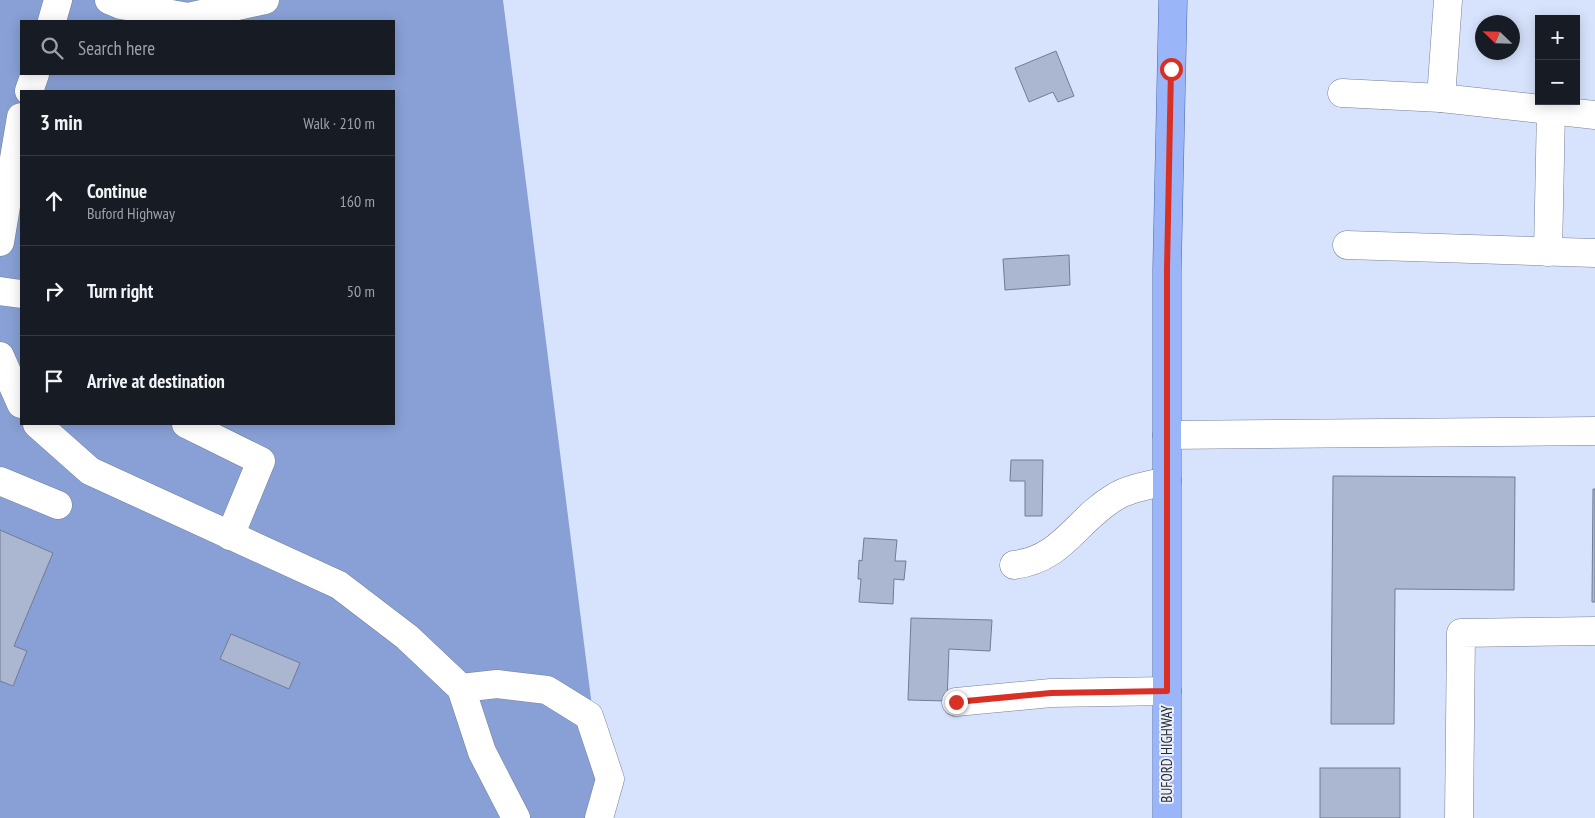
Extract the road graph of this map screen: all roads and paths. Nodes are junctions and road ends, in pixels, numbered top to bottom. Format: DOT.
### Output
graph roads {
  1 [pos="58,0"];
  2 [pos="109,0"];
  3 [pos="265,0"];
  4 [pos="1173,0"];
  5 [pos="1448,0"];
  6 [pos="52,20"];
  7 [pos="35,75"];
  8 [pos="29,90"];
  9 [pos="1342,94"];
  10 [pos="1442,98"];
  11 [pos="1551,110"];
  12 [pos="1595,115"];
  13 [pos="20,122"];
  14 [pos="0,242"];
  15 [pos="1347,245"];
  16 [pos="1548,252"];
  17 [pos="1595,253"];
  18 [pos="0,291"];
  19 [pos="20,294"];
  20 [pos="0,356"];
  21 [pos="13,397"];
  22 [pos="38,425"];
  23 [pos="188,425"];
  24 [pos="1595,431"];
  25 [pos="1167,435"];
  26 [pos="1167,480"];
  27 [pos="0,481"];
  28 [pos="58,505"];
  29 [pos="230,536"];
  30 [pos="1014,565"];
  31 [pos="1595,631"];
  32 [pos="461,688"];
  33 [pos="1167,691"];
  34 [pos="956,702"];
  35 [pos="516,818"];
  36 [pos="599,818"];
  37 [pos="1167,818"];
  38 [pos="1459,818"];
  1 -- 6 [label="street"];
  2 -- 3 [label="street"];
  4 -- 25 [label="main road, BUFORD HIGHWAY"];
  5 -- 10 [label="street"];
  7 -- 8 [label="street"];
  9 -- 10 [label="street"];
  10 -- 11 [label="street"];
  11 -- 12 [label="street"];
  11 -- 16 [label="street"];
  13 -- 14 [label="street"];
  15 -- 16 [label="street"];
  16 -- 17 [label="street"];
  18 -- 19 [label="street"];
  20 -- 21 [label="street"];
  22 -- 29 [label="street"];
  23 -- 29 [label="street"];
  24 -- 25 [label="street"];
  25 -- 26 [label="main road, BUFORD HIGHWAY"];
  26 -- 30 [label="street"];
  26 -- 33 [label="main road, BUFORD HIGHWAY"];
  27 -- 28 [label="street"];
  29 -- 32 [label="street"];
  31 -- 38 [label="street"];
  32 -- 35 [label="street"];
  32 -- 36 [label="street"];
  33 -- 34 [label="street"];
  33 -- 37 [label="main road, BUFORD HIGHWAY"];
}
